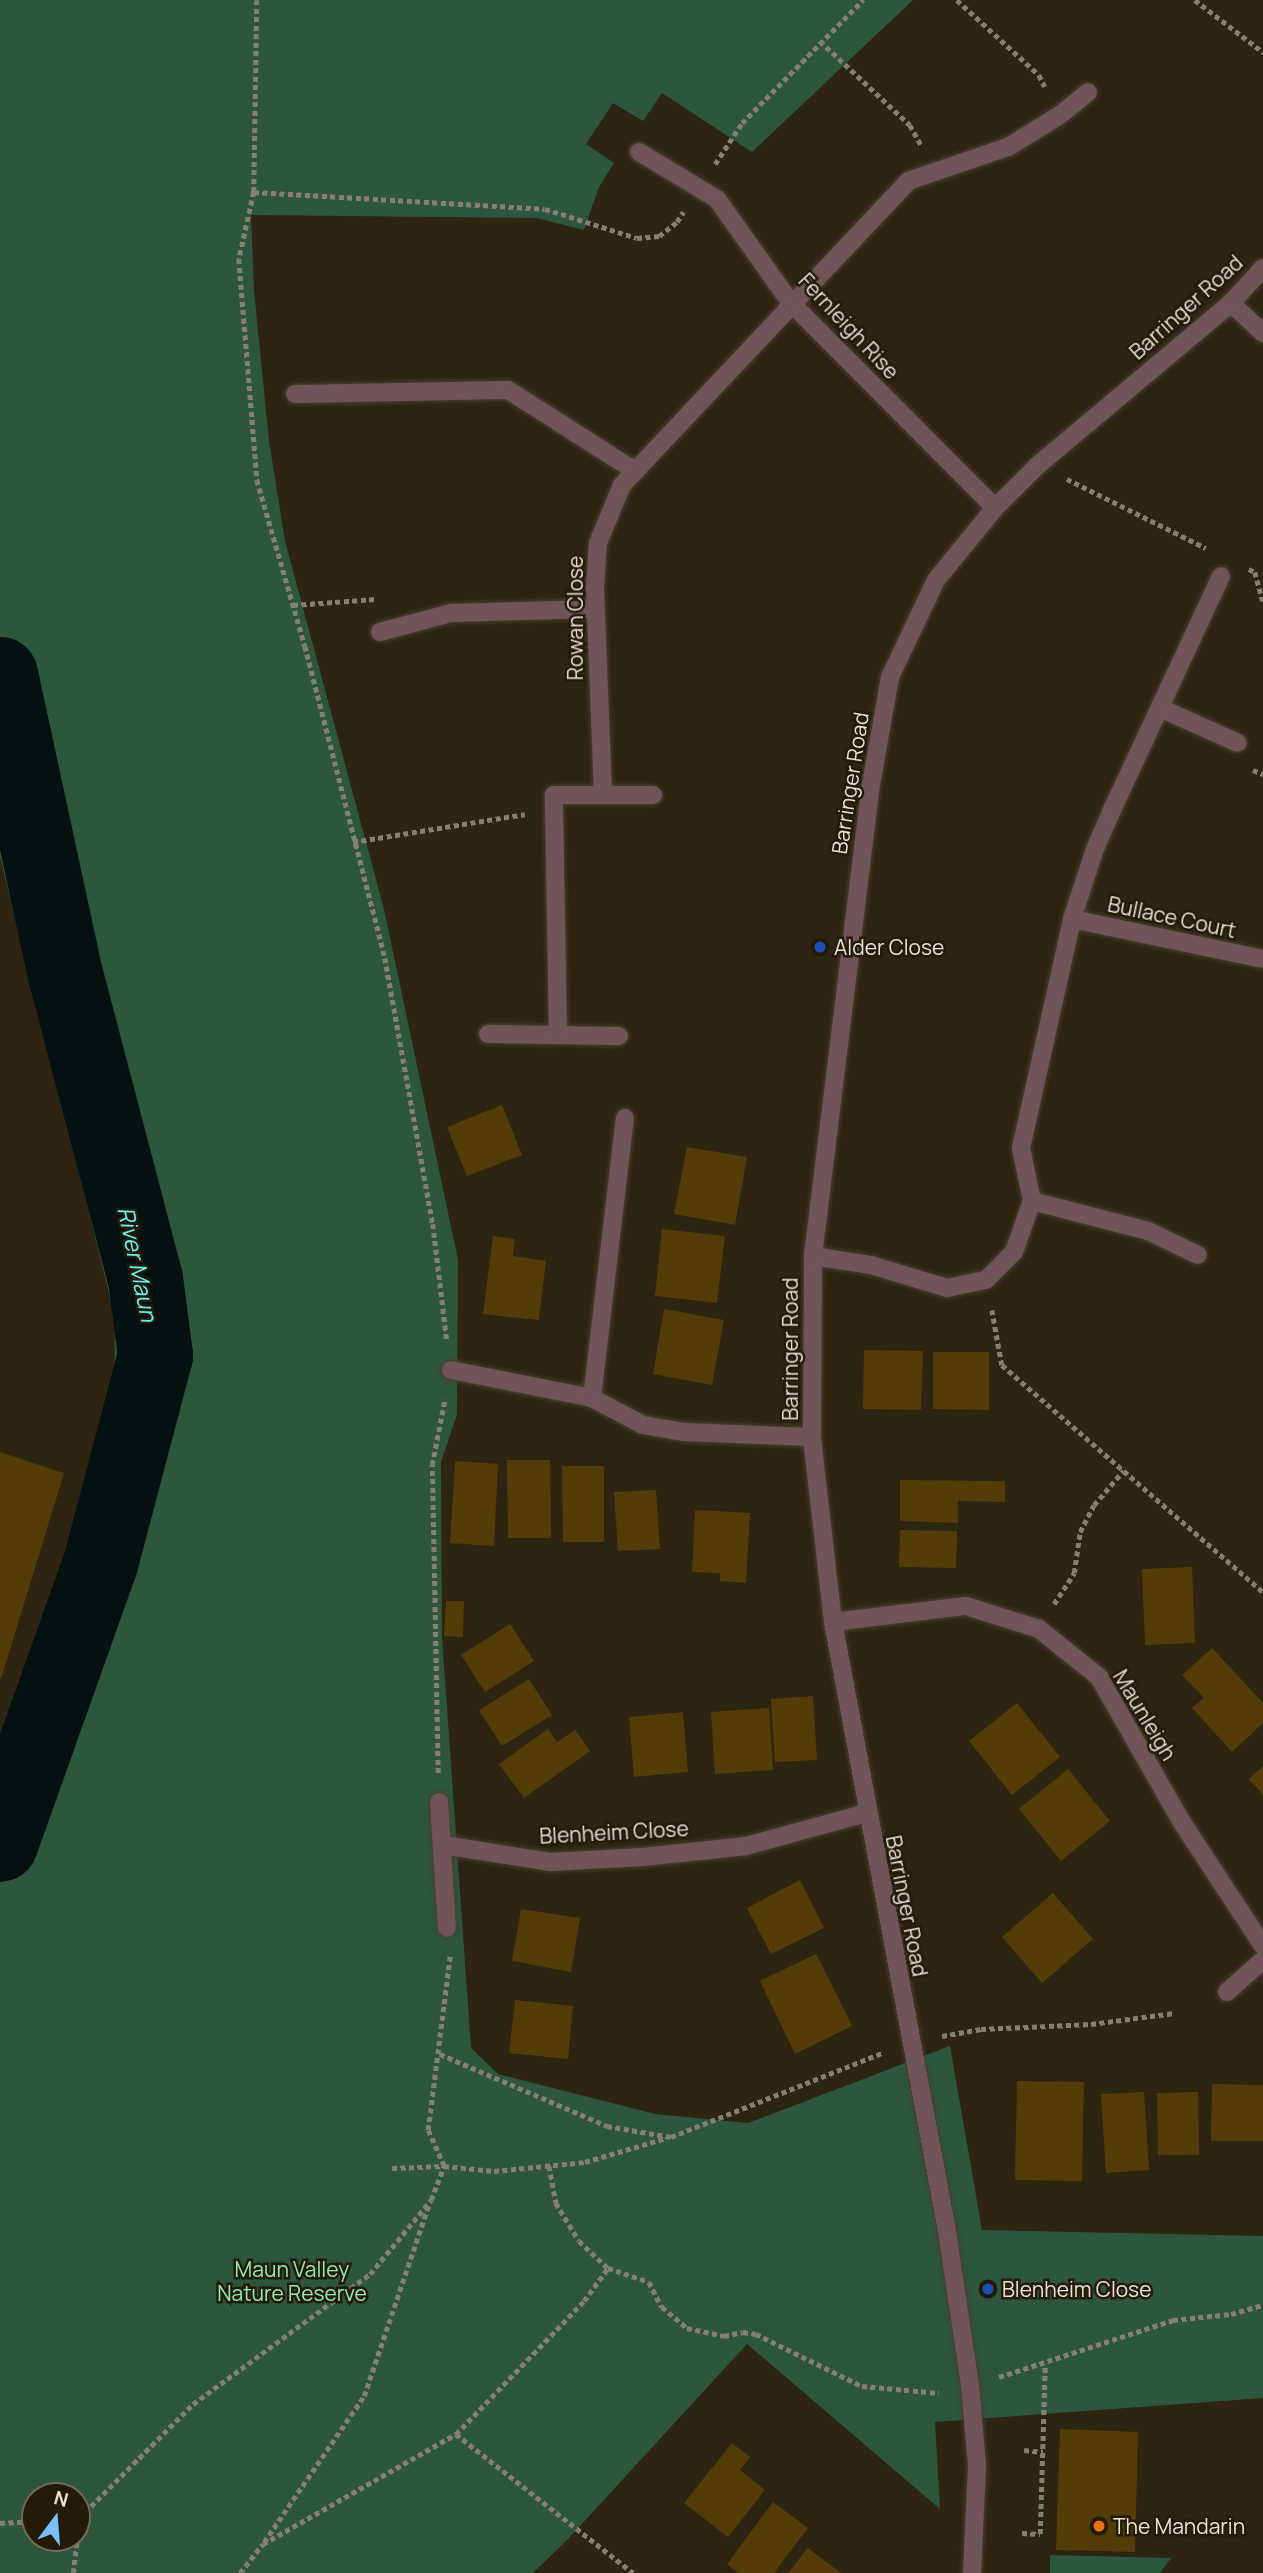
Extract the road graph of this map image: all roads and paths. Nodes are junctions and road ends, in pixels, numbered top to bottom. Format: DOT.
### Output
graph roads {
  1 [pos="257,0"];
  2 [pos="863,0"];
  3 [pos="957,0"];
  4 [pos="1195,0"];
  5 [pos="820,41"];
  6 [pos="1263,52"];
  7 [pos="1039,75"];
  8 [pos="1088,92"];
  9 [pos="922,149"];
  10 [pos="639,152"];
  11 [pos="699,188"];
  12 [pos="254,192"];
  13 [pos="1263,268"];
  14 [pos="791,303"];
  15 [pos="1231,303"];
  16 [pos="1263,333"];
  17 [pos="295,394"];
  18 [pos="1038,465"];
  19 [pos="635,471"];
  20 [pos="995,508"];
  21 [pos="1217,554"];
  22 [pos="1246,568"];
  23 [pos="1221,576"];
  24 [pos="1263,601"];
  25 [pos="594,609"];
  26 [pos="380,632"];
  27 [pos="1160,708"];
  28 [pos="1238,743"];
  29 [pos="653,794"];
  30 [pos="554,795"];
  31 [pos="603,795"];
  32 [pos="353,842"];
  33 [pos="1072,919"];
  34 [pos="1263,959"];
  35 [pos="488,1034"];
  36 [pos="558,1035"];
  37 [pos="619,1036"];
  38 [pos="625,1118"];
  39 [pos="1032,1201"];
  40 [pos="1198,1255"];
  41 [pos="813,1256"];
  42 [pos="986,1280"];
  43 [pos="451,1370"];
  44 [pos="592,1398"];
  45 [pos="812,1437"];
  46 [pos="1123,1471"];
  47 [pos="1263,1592"];
  48 [pos="833,1622"];
  49 [pos="1039,1629"];
  50 [pos="439,1802"];
  51 [pos="867,1813"];
  52 [pos="443,1845"];
  53 [pos="447,1928"];
  54 [pos="1263,1946"];
  55 [pos="1263,1959"];
  56 [pos="1227,1992"];
  57 [pos="1174,2013"];
  58 [pos="942,2036"];
  59 [pos="881,2053"];
  60 [pos="440,2054"];
  61 [pos="671,2137"];
  62 [pos="444,2166"];
  63 [pos="549,2166"];
  64 [pos="392,2168"];
  65 [pos="431,2200"];
  66 [pos="608,2268"];
  67 [pos="1263,2305"];
  68 [pos="1045,2364"];
  69 [pos="998,2377"];
  70 [pos="939,2393"];
  71 [pos="456,2434"];
  72 [pos="1024,2450"];
  73 [pos="1042,2452"];
  74 [pos="91,2505"];
  75 [pos="21,2522"];
  76 [pos="0,2523"];
  77 [pos="1022,2533"];
  78 [pos="263,2544"];
  79 [pos="75,2552"];
  80 [pos="73,2573"];
  81 [pos="240,2573"];
  82 [pos="633,2573"];
  83 [pos="972,2573"];
  1 -- 12 [label="path"];
  2 -- 5 [label="path"];
  3 -- 7 [label="path"];
  4 -- 6 [label="path"];
  5 -- 9 [label="path"];
  5 -- 11 [label="path"];
  8 -- 14 [label="street, Rowan Close"];
  10 -- 11 [label="street, Fernleigh Rise"];
  11 -- 12 [label="path"];
  11 -- 14 [label="street, Fernleigh Rise"];
  12 -- 32 [label="path"];
  13 -- 15 [label="street, Barringer Road"];
  14 -- 19 [label="street, Rowan Close"];
  14 -- 20 [label="street, Fernleigh Rise"];
  15 -- 16 [label="street"];
  15 -- 18 [label="street, Barringer Road"];
  17 -- 19 [label="street"];
  18 -- 20 [label="street, Barringer Road"];
  18 -- 21 [label="path"];
  19 -- 25 [label="street, Rowan Close"];
  20 -- 41 [label="street, Barringer Road"];
  22 -- 24 [label="path"];
  23 -- 27 [label="street"];
  25 -- 26 [label="street"];
  25 -- 31 [label="street, Rowan Close"];
  27 -- 28 [label="street"];
  27 -- 33 [label="street"];
  29 -- 31 [label="street"];
  30 -- 31 [label="street"];
  30 -- 32 [label="path"];
  30 -- 36 [label="street"];
  32 -- 43 [label="path"];
  33 -- 34 [label="street, Bullace Court"];
  33 -- 39 [label="street"];
  35 -- 36 [label="street"];
  36 -- 37 [label="street"];
  38 -- 44 [label="street"];
  39 -- 40 [label="street"];
  39 -- 42 [label="street"];
  41 -- 42 [label="street"];
  41 -- 45 [label="street, Barringer Road"];
  42 -- 46 [label="path"];
  43 -- 44 [label="street"];
  43 -- 50 [label="path"];
  44 -- 45 [label="street"];
  45 -- 48 [label="street, Barringer Road"];
  46 -- 47 [label="path"];
  46 -- 49 [label="path"];
  48 -- 49 [label="street, Maunleigh"];
  48 -- 51 [label="street, Barringer Road"];
  49 -- 54 [label="street, Maunleigh"];
  50 -- 52 [label="street"];
  51 -- 52 [label="street, Blenheim Close"];
  51 -- 83 [label="street, Barringer Road"];
  52 -- 53 [label="street"];
  53 -- 60 [label="path"];
  55 -- 56 [label="street"];
  57 -- 58 [label="path"];
  59 -- 61 [label="path"];
  60 -- 61 [label="path"];
  60 -- 62 [label="path"];
  61 -- 63 [label="path"];
  62 -- 63 [label="path"];
  62 -- 64 [label="path"];
  62 -- 65 [label="path"];
  63 -- 66 [label="path"];
  65 -- 74 [label="path"];
  65 -- 78 [label="path"];
  66 -- 70 [label="path"];
  66 -- 71 [label="path"];
  67 -- 68 [label="path"];
  68 -- 69 [label="path"];
  68 -- 73 [label="path"];
  71 -- 78 [label="path"];
  71 -- 82 [label="path"];
  72 -- 73 [label="path"];
  73 -- 77 [label="path"];
  75 -- 76 [label="path"];
  78 -- 81 [label="path"];
  79 -- 80 [label="path"];
}
